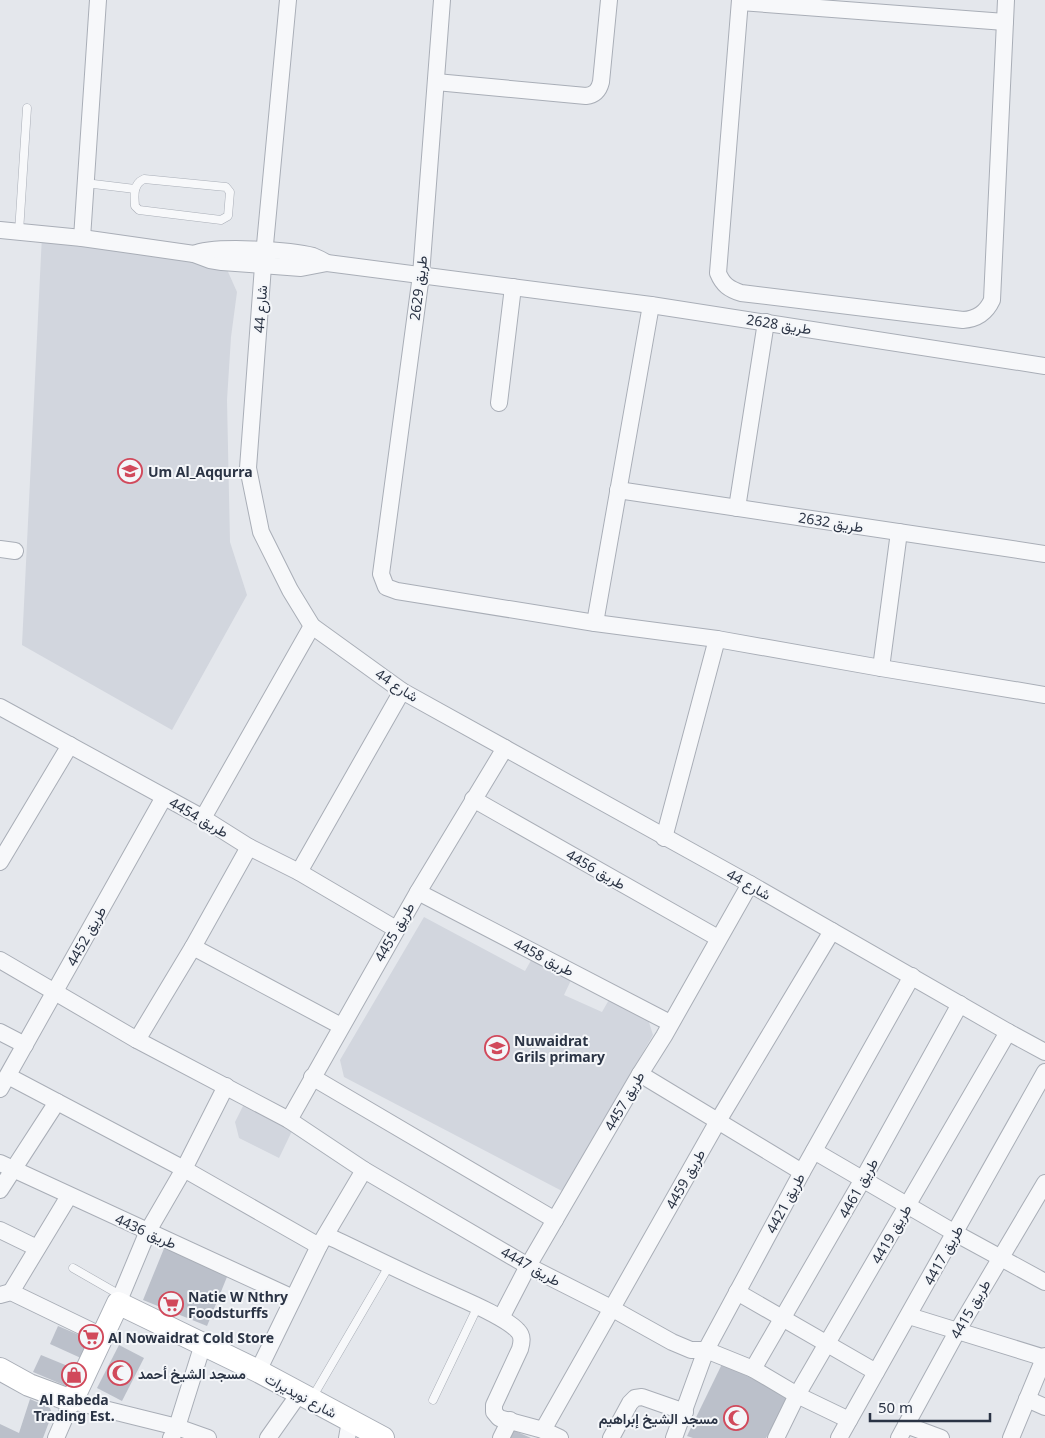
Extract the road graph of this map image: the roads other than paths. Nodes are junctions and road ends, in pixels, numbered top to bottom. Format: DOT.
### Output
graph roads {
  1 [pos="98,0"];
  2 [pos="288,0"];
  3 [pos="442,0"];
  4 [pos="609,0"];
  5 [pos="1006,0"];
  6 [pos="740,1"];
  7 [pos="1005,22"];
  8 [pos="436,82"];
  9 [pos="27,108"];
  10 [pos="86,183"];
  11 [pos="135,189"];
  12 [pos="0,230"];
  13 [pos="19,232"];
  14 [pos="82,238"];
  15 [pos="264,258"];
  16 [pos="421,275"];
  17 [pos="513,287"];
  18 [pos="651,305"];
  19 [pos="766,322"];
  20 [pos="1045,366"];
  21 [pos="499,403"];
  22 [pos="618,490"];
  23 [pos="738,508"];
  24 [pos="899,532"];
  25 [pos="1045,554"];
  26 [pos="595,623"];
  27 [pos="312,626"];
  28 [pos="717,639"];
  29 [pos="881,668"];
  30 [pos="402,690"];
  31 [pos="1045,694"];
  32 [pos="0,707"];
  33 [pos="70,745"];
  34 [pos="505,748"];
  35 [pos="164,797"];
  36 [pos="473,799"];
  37 [pos="203,818"];
  38 [pos="664,838"];
  39 [pos="249,847"];
  40 [pos="0,862"];
  41 [pos="299,872"];
  42 [pos="750,884"];
  43 [pos="418,892"];
  44 [pos="396,929"];
  45 [pos="832,932"];
  46 [pos="718,938"];
  47 [pos="192,947"];
  48 [pos="0,960"];
  49 [pos="912,976"];
  50 [pos="55,992"];
  51 [pos="960,1004"];
  52 [pos="670,1023"];
  53 [pos="341,1026"];
  54 [pos="0,1032"];
  55 [pos="1008,1032"];
  56 [pos="137,1040"];
  57 [pos="25,1045"];
  58 [pos="1045,1052"];
  59 [pos="1045,1072"];
  60 [pos="640,1074"];
  61 [pos="312,1077"];
  62 [pos="4,1082"];
  63 [pos="226,1086"];
  64 [pos="57,1102"];
  65 [pos="289,1120"];
  66 [pos="718,1121"];
  67 [pos="814,1151"];
  68 [pos="7,1166"];
  69 [pos="184,1169"];
  70 [pos="364,1170"];
  71 [pos="802,1172"];
  72 [pos="863,1179"];
  73 [pos="1045,1183"];
  74 [pos="0,1190"];
  75 [pos="69,1196"];
  76 [pos="908,1205"];
  77 [pos="556,1220"];
  78 [pos="0,1230"];
  79 [pos="148,1231"];
  80 [pos="955,1233"];
  81 [pos="322,1240"];
  82 [pos="37,1248"];
  83 [pos="1000,1258"];
  84 [pos="388,1266"];
  85 [pos="528,1266"];
  86 [pos="73,1268"];
  87 [pos="1045,1282"];
  88 [pos="738,1292"];
  89 [pos="6,1294"];
  90 [pos="293,1298"];
  91 [pos="119,1299"];
  92 [pos="478,1306"];
  93 [pos="610,1308"];
  94 [pos="909,1316"];
  95 [pos="501,1318"];
  96 [pos="783,1319"];
  97 [pos="958,1330"];
  98 [pos="102,1336"];
  99 [pos="203,1344"];
  100 [pos="827,1345"];
  101 [pos="706,1350"];
  102 [pos="1045,1357"];
  103 [pos="0,1369"];
  104 [pos="753,1369"];
  105 [pos="258,1371"];
  106 [pos="876,1372"];
  107 [pos="797,1395"];
  108 [pos="305,1397"];
  109 [pos="1027,1399"];
  110 [pos="433,1400"];
  111 [pos="72,1401"];
  112 [pos="1045,1407"];
  113 [pos="685,1412"];
  114 [pos="510,1420"];
  115 [pos="849,1420"];
  116 [pos="348,1430"];
  117 [pos="543,1430"];
  118 [pos="903,1431"];
  119 [pos="174,1433"];
  120 [pos="778,1437"];
  121 [pos="56,1438"];
  122 [pos="208,1438"];
  123 [pos="268,1438"];
  124 [pos="383,1438"];
  125 [pos="501,1438"];
  126 [pos="560,1438"];
  127 [pos="611,1438"];
  128 [pos="674,1438"];
  129 [pos="839,1438"];
  130 [pos="942,1438"];
  131 [pos="1011,1438"];
  1 -- 10 [label="street"];
  2 -- 15 [label="street, شارع 44"];
  3 -- 8 [label="street, طريق 2629"];
  4 -- 8 [label="street"];
  5 -- 7 [label="street"];
  6 -- 7 [label="street"];
  6 -- 7 [label="street"];
  8 -- 16 [label="street, طريق 2629"];
  9 -- 13 [label="lane"];
  10 -- 11 [label="lane"];
  10 -- 14 [label="street"];
  11 -- 11 [label="lane"];
  12 -- 13 [label="street, طريق 2628"];
  13 -- 14 [label="street, طريق 2628"];
  14 -- 15 [label="street, طريق 2628"];
  15 -- 16 [label="street, طريق 2628"];
  15 -- 27 [label="street, شارع 44"];
  16 -- 17 [label="street, طريق 2628"];
  16 -- 26 [label="street, طريق 2629"];
  17 -- 18 [label="street, طريق 2628"];
  17 -- 21 [label="street"];
  18 -- 19 [label="street, طريق 2628"];
  18 -- 22 [label="street"];
  19 -- 20 [label="street, طريق 2628"];
  19 -- 23 [label="street"];
  22 -- 23 [label="street, طريق 2632"];
  22 -- 26 [label="street"];
  23 -- 24 [label="street, طريق 2632"];
  24 -- 25 [label="street, طريق 2632"];
  24 -- 29 [label="street"];
  26 -- 28 [label="street"];
  27 -- 30 [label="street, شارع 44"];
  27 -- 37 [label="street"];
  28 -- 29 [label="street"];
  28 -- 38 [label="street"];
  29 -- 31 [label="street"];
  30 -- 34 [label="street, شارع 44"];
  30 -- 41 [label="street"];
  32 -- 33 [label="street, طريق 4454"];
  33 -- 35 [label="street, طريق 4454"];
  33 -- 40 [label="street"];
  34 -- 36 [label="street, طريق 4455"];
  34 -- 38 [label="street, شارع 44"];
  35 -- 37 [label="street, طريق 4454"];
  35 -- 50 [label="street, طريق 4452"];
  36 -- 43 [label="street, طريق 4455"];
  36 -- 46 [label="street, طريق 4456"];
  37 -- 39 [label="street, طريق 4454"];
  38 -- 42 [label="street, شارع 44"];
  39 -- 41 [label="street, طريق 4454"];
  39 -- 47 [label="street"];
  41 -- 44 [label="street, طريق 4454"];
  42 -- 45 [label="street, شارع 44"];
  42 -- 46 [label="street, طريق 4457"];
  43 -- 44 [label="street, طريق 4455"];
  43 -- 52 [label="street, طريق 4458"];
  44 -- 53 [label="street, طريق 4455"];
  45 -- 49 [label="street, شارع 44"];
  45 -- 66 [label="street, طريق 4459"];
  46 -- 52 [label="street, طريق 4457"];
  47 -- 53 [label="street"];
  47 -- 56 [label="street"];
  48 -- 50 [label="street, طريق 4447"];
  49 -- 51 [label="street, شارع 44"];
  49 -- 67 [label="street, طريق 4421"];
  50 -- 56 [label="street, طريق 4447"];
  50 -- 57 [label="street, طريق 4452"];
  51 -- 55 [label="street, شارع 44"];
  51 -- 72 [label="street, طريق 4461"];
  52 -- 60 [label="street, طريق 4457"];
  53 -- 61 [label="street, طريق 4455"];
  54 -- 57 [label="street"];
  55 -- 58 [label="street, شارع 44"];
  55 -- 76 [label="street, طريق 4419"];
  56 -- 63 [label="street, طريق 4447"];
  57 -- 62 [label="street, طريق 4452"];
  59 -- 80 [label="street, طريق 4417"];
  60 -- 66 [label="street"];
  60 -- 77 [label="street, طريق 4457"];
  61 -- 65 [label="street, طريق 4455"];
  61 -- 77 [label="street"];
  62 -- 64 [label="street"];
  63 -- 65 [label="street, طريق 4447"];
  63 -- 69 [label="street"];
  64 -- 68 [label="street"];
  64 -- 69 [label="street"];
  65 -- 70 [label="street, طريق 4447"];
  66 -- 71 [label="street"];
  66 -- 93 [label="street, طريق 4459"];
  67 -- 71 [label="street, طريق 4421"];
  67 -- 72 [label="street"];
  68 -- 74 [label="street"];
  68 -- 75 [label="street, طريق 4436"];
  69 -- 79 [label="street"];
  69 -- 81 [label="street"];
  70 -- 81 [label="street"];
  70 -- 85 [label="street, طريق 4447"];
  71 -- 88 [label="street, طريق 4421"];
  72 -- 76 [label="street"];
  72 -- 96 [label="street, طريق 4461"];
  73 -- 83 [label="street, طريق 4415"];
  75 -- 79 [label="street, طريق 4436"];
  75 -- 82 [label="street"];
  76 -- 80 [label="street"];
  76 -- 100 [label="street, طريق 4419"];
  77 -- 85 [label="street, طريق 4457"];
  78 -- 82 [label="street"];
  79 -- 90 [label="street, طريق 4436"];
  79 -- 91 [label="street"];
  80 -- 83 [label="street"];
  80 -- 94 [label="street, طريق 4417"];
  81 -- 84 [label="street"];
  81 -- 90 [label="street"];
  82 -- 89 [label="street"];
  83 -- 87 [label="street"];
  83 -- 97 [label="street, طريق 4415"];
  84 -- 92 [label="street"];
  84 -- 108 [label="lane"];
  85 -- 93 [label="street, طريق 4447"];
  85 -- 95 [label="street, طريق 4457"];
  86 -- 91 [label="lane"];
  88 -- 96 [label="street"];
  88 -- 101 [label="street, طريق 4421"];
  89 -- 98 [label="street"];
  90 -- 105 [label="street"];
  91 -- 98 [label="street"];
  91 -- 99 [label="street, شارع نويديرات"];
  92 -- 95 [label="street"];
  92 -- 110 [label="lane"];
  93 -- 101 [label="street, طريق 4447"];
  93 -- 117 [label="street, طريق 4459"];
  94 -- 97 [label="street"];
  94 -- 106 [label="street, طريق 4417"];
  95 -- 114 [label="street"];
  96 -- 100 [label="street"];
  96 -- 104 [label="street, طريق 4461"];
  97 -- 102 [label="street"];
  97 -- 118 [label="street, طريق 4415"];
  98 -- 111 [label="street"];
  99 -- 105 [label="street, شارع نويديرات"];
  99 -- 119 [label="street"];
  100 -- 106 [label="street"];
  100 -- 107 [label="street, طريق 4419"];
  101 -- 104 [label="street, طريق 4447"];
  101 -- 113 [label="street, طريق 4421"];
  102 -- 109 [label="street"];
  103 -- 111 [label="street"];
  104 -- 107 [label="street, طريق 4447"];
  105 -- 108 [label="street, شارع نويديرات"];
  106 -- 115 [label="street, طريق 4417"];
  107 -- 115 [label="street, طريق 4447"];
  107 -- 120 [label="street, طريق 4419"];
  108 -- 116 [label="street, شارع نويديرات"];
  108 -- 123 [label="street"];
  109 -- 112 [label="street"];
  109 -- 131 [label="street"];
  111 -- 119 [label="street"];
  111 -- 121 [label="street"];
  113 -- 127 [label="street"];
  113 -- 128 [label="street, طريق 4421"];
  114 -- 117 [label="street"];
  114 -- 125 [label="street"];
  115 -- 129 [label="street, طريق 4417"];
  116 -- 124 [label="street, شارع نويديرات"];
  117 -- 126 [label="street"];
  118 -- 130 [label="street"];
  119 -- 122 [label="street"];
}
